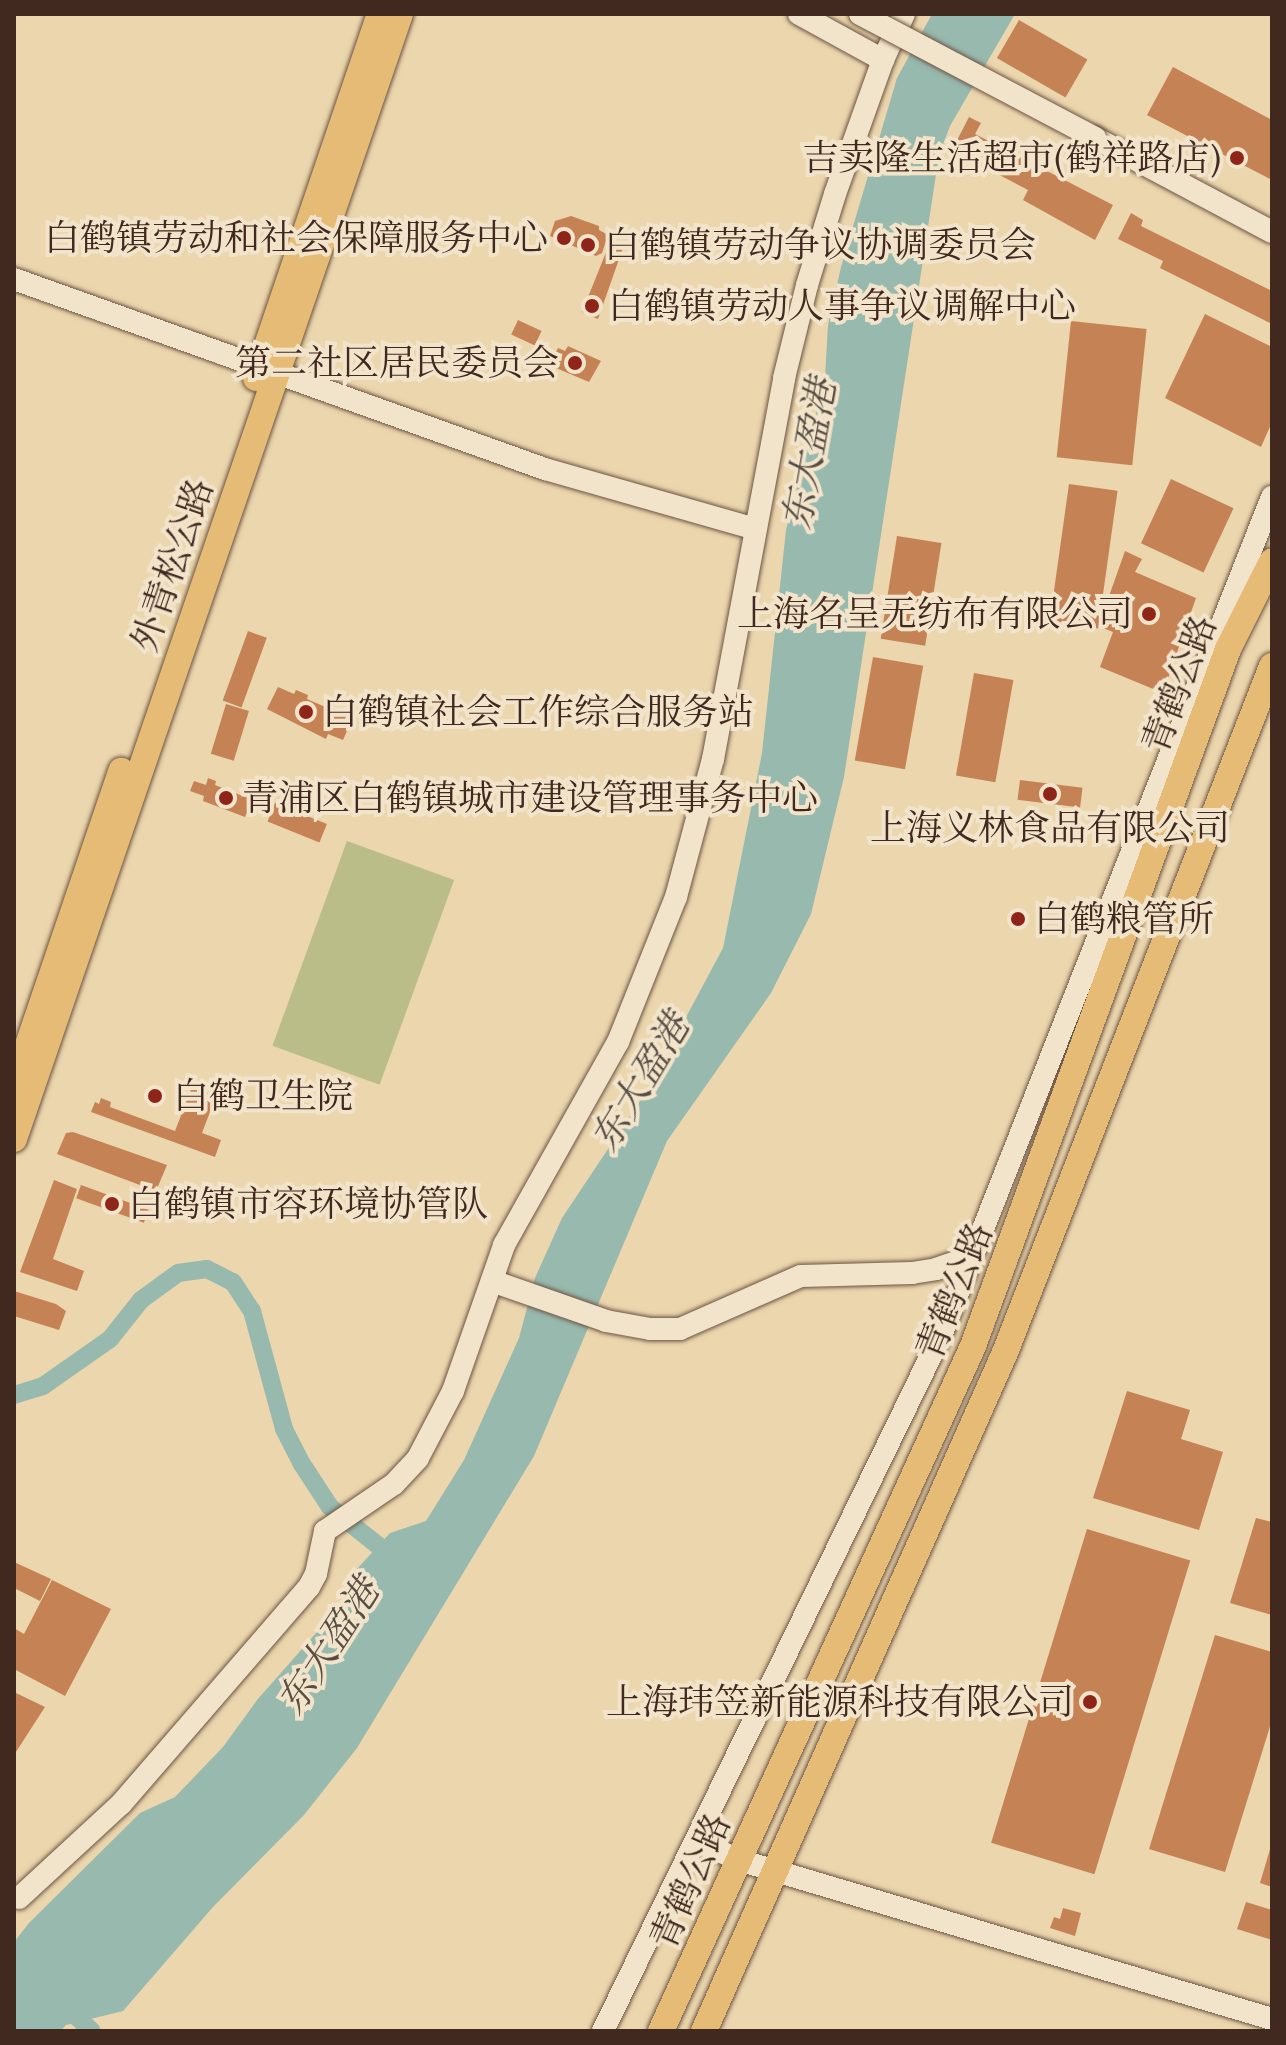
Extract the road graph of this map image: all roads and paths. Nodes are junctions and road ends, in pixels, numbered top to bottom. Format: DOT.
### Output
graph roads {
  1 [pos="380,14"];
  2 [pos="400,14"];
  3 [pos="799,14"];
  4 [pos="860,14"];
  5 [pos="904,14"];
  6 [pos="883,60"];
  7 [pos="1272,232"];
  8 [pos="14,279"];
  9 [pos="268,367"];
  10 [pos="1272,497"];
  11 [pos="756,529"];
  12 [pos="1272,561"];
  13 [pos="1272,666"];
  14 [pos="19,1085"];
  15 [pos="14,1139"];
  16 [pos="968,1266"];
  17 [pos="492,1281"];
  18 [pos="697,1841"];
  19 [pos="739,1860"];
  20 [pos="776,1869"];
  21 [pos="19,1898"];
  22 [pos="1272,2019"];
  23 [pos="603,2031"];
  24 [pos="661,2031"];
  25 [pos="704,2031"];
  1 -- 9 [label="main road, 外青松公路"];
  2 -- 9 [label="main road, 外青松公路"];
  3 -- 6 [label="street"];
  4 -- 7 [label="street, bridge"];
  5 -- 6 [label="street"];
  6 -- 11 [label="street"];
  8 -- 9 [label="street"];
  9 -- 11 [label="street"];
  9 -- 14 [label="main road, 外青松公路"];
  10 -- 16 [label="street"];
  11 -- 17 [label="street"];
  12 -- 19 [label="main road, 青鹤公路"];
  13 -- 20 [label="main road, 青鹤公路"];
  14 -- 15 [label="main road, 外青松公路"];
  16 -- 17 [label="street"];
  16 -- 18 [label="street"];
  17 -- 21 [label="street"];
  18 -- 19 [label="street"];
  18 -- 23 [label="street"];
  19 -- 20 [label="street"];
  19 -- 24 [label="main road, 青鹤公路"];
  20 -- 22 [label="street"];
  20 -- 25 [label="main road, 青鹤公路"];
}
